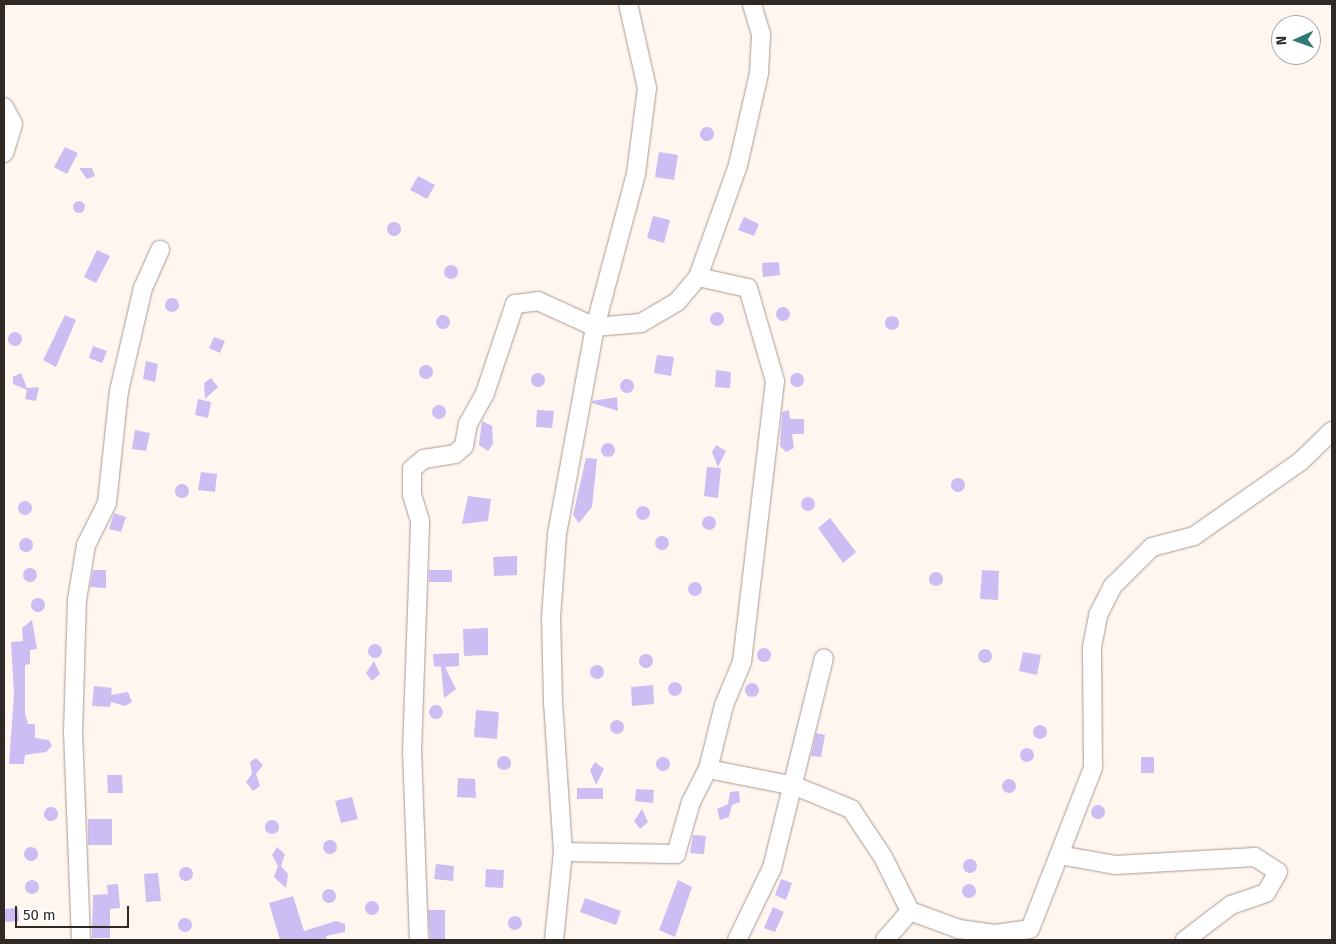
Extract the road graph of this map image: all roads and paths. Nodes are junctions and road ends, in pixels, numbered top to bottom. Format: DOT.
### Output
graph roads {
  1 [pos="628,4"];
  2 [pos="752,4"];
  3 [pos="4,107"];
  4 [pos="4,153"];
  5 [pos="160,250"];
  6 [pos="698,277"];
  7 [pos="595,327"];
  8 [pos="1332,431"];
  9 [pos="824,658"];
  10 [pos="708,769"];
  11 [pos="795,786"];
  12 [pos="563,852"];
  13 [pos="1058,856"];
  14 [pos="910,911"];
  15 [pos="81,940"];
  16 [pos="419,940"];
  17 [pos="554,940"];
  18 [pos="737,940"];
  19 [pos="885,940"];
  20 [pos="1185,940"];
  1 -- 7 [label="street"];
  2 -- 6 [label="street"];
  3 -- 4 [label="street"];
  5 -- 15 [label="street"];
  6 -- 7 [label="street"];
  6 -- 10 [label="street"];
  7 -- 12 [label="street"];
  7 -- 16 [label="street"];
  8 -- 13 [label="street"];
  9 -- 11 [label="street"];
  10 -- 11 [label="street"];
  10 -- 12 [label="street"];
  11 -- 14 [label="street"];
  11 -- 18 [label="street"];
  12 -- 17 [label="street"];
  13 -- 14 [label="street"];
  13 -- 20 [label="street"];
  14 -- 19 [label="street"];
}
